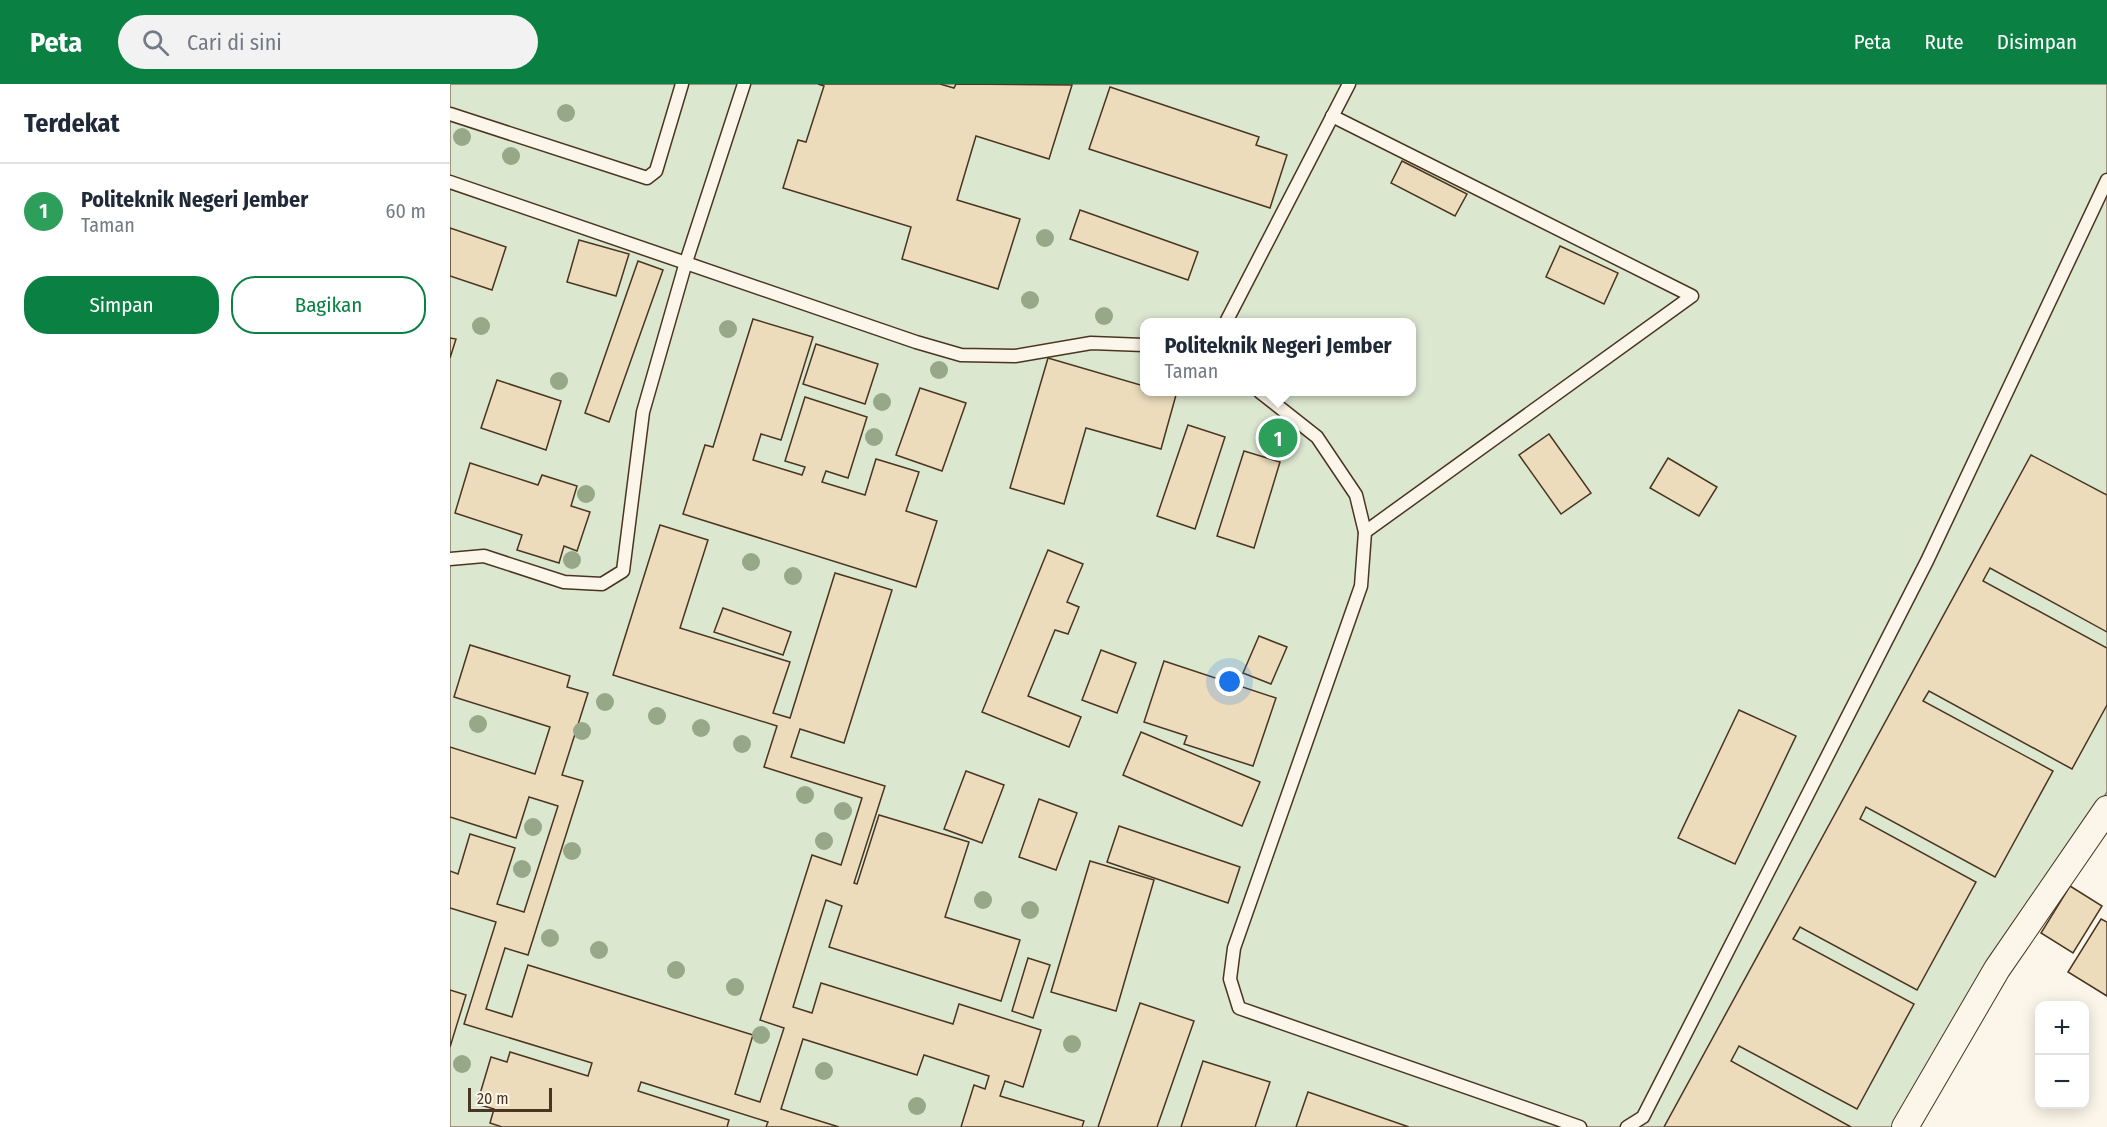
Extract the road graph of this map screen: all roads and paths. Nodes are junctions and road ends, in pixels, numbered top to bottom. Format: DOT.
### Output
graph roads {
  1 [pos="682,84"];
  2 [pos="744,84"];
  3 [pos="1348,84"];
  4 [pos="450,114"];
  5 [pos="1332,116"];
  6 [pos="2107,180"];
  7 [pos="450,182"];
  8 [pos="686,262"];
  9 [pos="1228,318"];
  10 [pos="1140,345"];
  11 [pos="1265,396"];
  12 [pos="1365,532"];
  13 [pos="450,559"];
  14 [pos="2107,809"];
  15 [pos="1580,1127"];
  16 [pos="1627,1127"];
  17 [pos="1905,1127"];
  1 -- 4 [label="lane"];
  2 -- 8 [label="lane"];
  3 -- 5 [label="lane"];
  5 -- 9 [label="lane"];
  5 -- 12 [label="lane"];
  6 -- 16 [label="lane"];
  7 -- 8 [label="lane"];
  8 -- 10 [label="lane"];
  8 -- 13 [label="lane"];
  11 -- 12 [label="lane"];
  12 -- 15 [label="lane"];
  14 -- 17 [label="street"];
}
